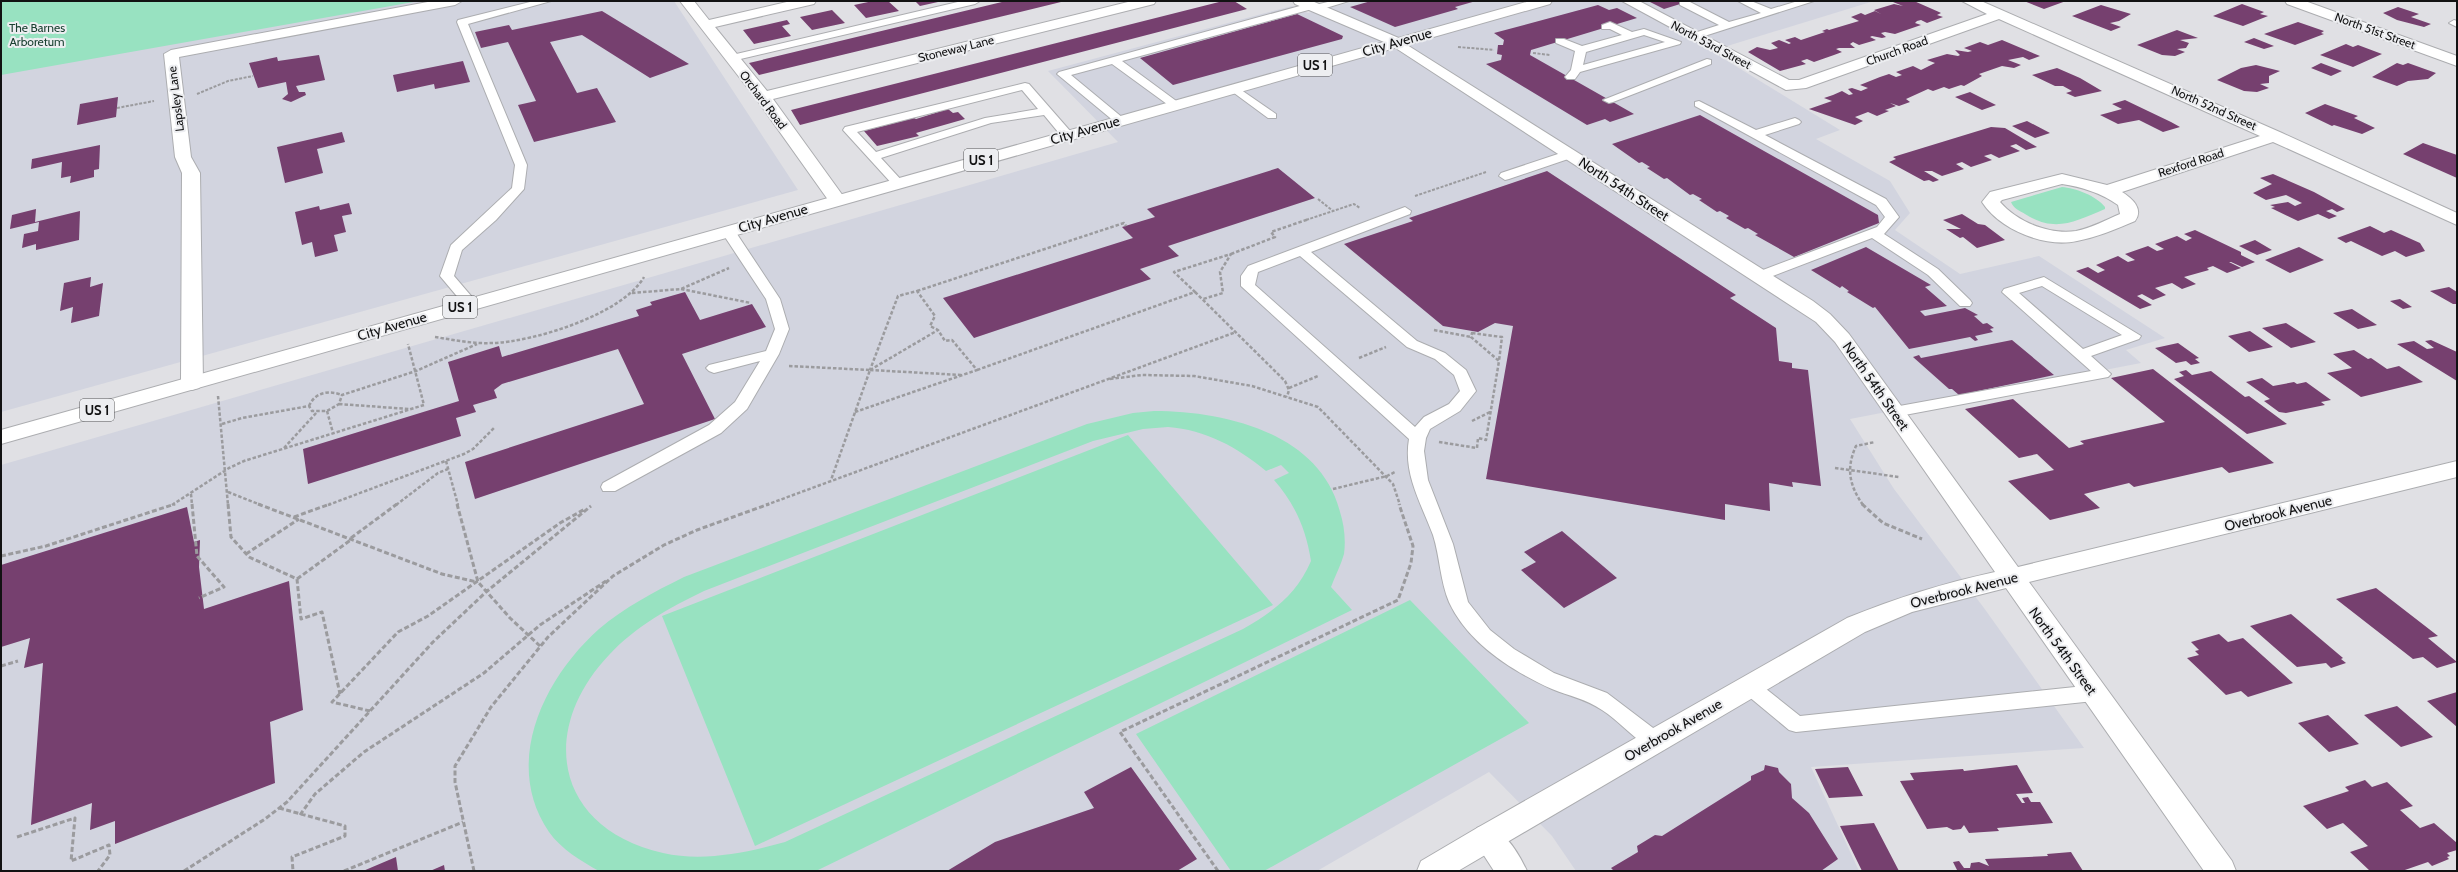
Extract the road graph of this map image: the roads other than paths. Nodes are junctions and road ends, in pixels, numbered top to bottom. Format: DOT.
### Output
graph roads {
  1 [pos="455,1"];
  2 [pos="546,1"];
  3 [pos="687,1"];
  4 [pos="809,1"];
  5 [pos="975,1"];
  6 [pos="1148,1"];
  7 [pos="1344,1"];
  8 [pos="1545,1"];
  9 [pos="1630,1"];
  10 [pos="1743,1"];
  11 [pos="1809,1"];
  12 [pos="1969,1"];
  13 [pos="2292,1"];
  14 [pos="1684,3"];
  15 [pos="1309,5"];
  16 [pos="1770,13"];
  17 [pos="2001,14"];
  18 [pos="705,25"];
  19 [pos="1606,26"];
  20 [pos="1728,26"];
  21 [pos="1630,35"];
  22 [pos="1695,36"];
  23 [pos="1560,41"];
  24 [pos="1396,42"];
  25 [pos="1580,50"];
  26 [pos="732,58"];
  27 [pos="1113,60"];
  28 [pos="2457,61"];
  29 [pos="1707,62"];
  30 [pos="1793,86"];
  31 [pos="1234,88"];
  32 [pos="763,97"];
  33 [pos="976,98"];
  34 [pos="1609,100"];
  35 [pos="1176,104"];
  36 [pos="1699,104"];
  37 [pos="1046,111"];
  38 [pos="1272,116"];
  39 [pos="989,120"];
  40 [pos="1119,120"];
  41 [pos="1795,122"];
  42 [pos="1756,134"];
  43 [pos="1067,135"];
  44 [pos="2276,136"];
  45 [pos="1570,154"];
  46 [pos="874,156"];
  47 [pos="1505,176"];
  48 [pos="898,183"];
  49 [pos="2107,191"];
  50 [pos="837,200"];
  51 [pos="1405,211"];
  52 [pos="2457,220"];
  53 [pos="728,231"];
  54 [pos="1873,233"];
  55 [pos="1301,250"];
  56 [pos="1760,276"];
  57 [pos="1965,303"];
  58 [pos="471,304"];
  59 [pos="2079,355"];
  60 [pos="769,359"];
  61 [pos="714,368"];
  62 [pos="192,383"];
  63 [pos="1894,412"];
  64 [pos="1,437"];
  65 [pos="1418,438"];
  66 [pos="2454,472"];
  67 [pos="609,487"];
  68 [pos="2011,578"];
  69 [pos="1749,686"];
  70 [pos="2094,693"];
  71 [pos="1654,740"];
  72 [pos="1487,837"];
  73 [pos="1432,871"];
  74 [pos="1512,871"];
  75 [pos="2221,871"];
  1 -- 62 [label="main road, Lapsley Lane"];
  2 -- 58 [label="lane"];
  3 -- 18 [label="main road, Orchard Road"];
  4 -- 18 [label="main road"];
  5 -- 26 [label="lane"];
  6 -- 32 [label="main road, Stoneway Lane"];
  7 -- 15 [label="lane"];
  8 -- 24 [label="main road, City Avenue / US 1"];
  9 -- 22 [label="main road, North 53rd Street"];
  10 -- 16 [label="lane"];
  11 -- 16 [label="lane"];
  12 -- 17 [label="main road, North 52nd Street"];
  13 -- 28 [label="main road, North 51st Street"];
  14 -- 20 [label="lane"];
  15 -- 24 [label="main road, North 54th Street"];
  15 -- 27 [label="lane"];
  16 -- 20 [label="lane"];
  17 -- 30 [label="main road, Church Road"];
  17 -- 44 [label="main road, North 52nd Street"];
  18 -- 26 [label="main road, Orchard Road"];
  19 -- 21 [label="lane"];
  20 -- 22 [label="lane"];
  21 -- 25 [label="lane"];
  21 -- 25 [label="lane"];
  22 -- 30 [label="main road, North 53rd Street"];
  23 -- 25 [label="lane"];
  24 -- 31 [label="main road, City Avenue / US 1"];
  24 -- 45 [label="main road, North 54th Street"];
  26 -- 32 [label="main road, Orchard Road"];
  27 -- 35 [label="lane"];
  27 -- 40 [label="lane"];
  29 -- 34 [label="lane"];
  31 -- 35 [label="main road, City Avenue / US 1"];
  31 -- 38 [label="lane"];
  32 -- 50 [label="main road, Orchard Road"];
  33 -- 37 [label="lane"];
  33 -- 39 [label="lane"];
  33 -- 46 [label="lane"];
  35 -- 40 [label="main road, City Avenue / US 1"];
  36 -- 42 [label="lane"];
  37 -- 39 [label="lane"];
  37 -- 43 [label="lane"];
  39 -- 46 [label="lane"];
  40 -- 43 [label="main road, City Avenue / US 1"];
  41 -- 42 [label="lane"];
  42 -- 54 [label="lane"];
  43 -- 48 [label="main road, City Avenue / US 1"];
  44 -- 49 [label="main road, Rexford Road"];
  44 -- 52 [label="main road, North 52nd Street"];
  45 -- 47 [label="lane"];
  45 -- 56 [label="main road, North 54th Street"];
  46 -- 48 [label="lane"];
  48 -- 50 [label="main road, City Avenue / US 1"];
  49 -- 49 [label="main road"];
  50 -- 53 [label="main road, City Avenue / US 1"];
  51 -- 55 [label="lane"];
  53 -- 58 [label="main road, City Avenue / US 1"];
  53 -- 60 [label="lane"];
  54 -- 56 [label="lane"];
  54 -- 57 [label="lane"];
  55 -- 65 [label="lane"];
  55 -- 65 [label="lane"];
  56 -- 63 [label="main road, North 54th Street"];
  58 -- 62 [label="main road, City Avenue / US 1"];
  59 -- 59 [label="lane"];
  59 -- 63 [label="lane"];
  60 -- 61 [label="lane"];
  60 -- 67 [label="lane"];
  62 -- 64 [label="main road, City Avenue / US 1"];
  63 -- 68 [label="main road, North 54th Street"];
  65 -- 71 [label="lane"];
  66 -- 68 [label="main road, Overbrook Avenue"];
  68 -- 69 [label="main road, Overbrook Avenue"];
  68 -- 70 [label="main road, North 54th Street"];
  69 -- 70 [label="lane"];
  69 -- 71 [label="main road, Overbrook Avenue"];
  70 -- 75 [label="main road, North 54th Street"];
  71 -- 72 [label="main road, Overbrook Avenue"];
  72 -- 73 [label="main road, Overbrook Avenue"];
  72 -- 74 [label="main road"];
}
